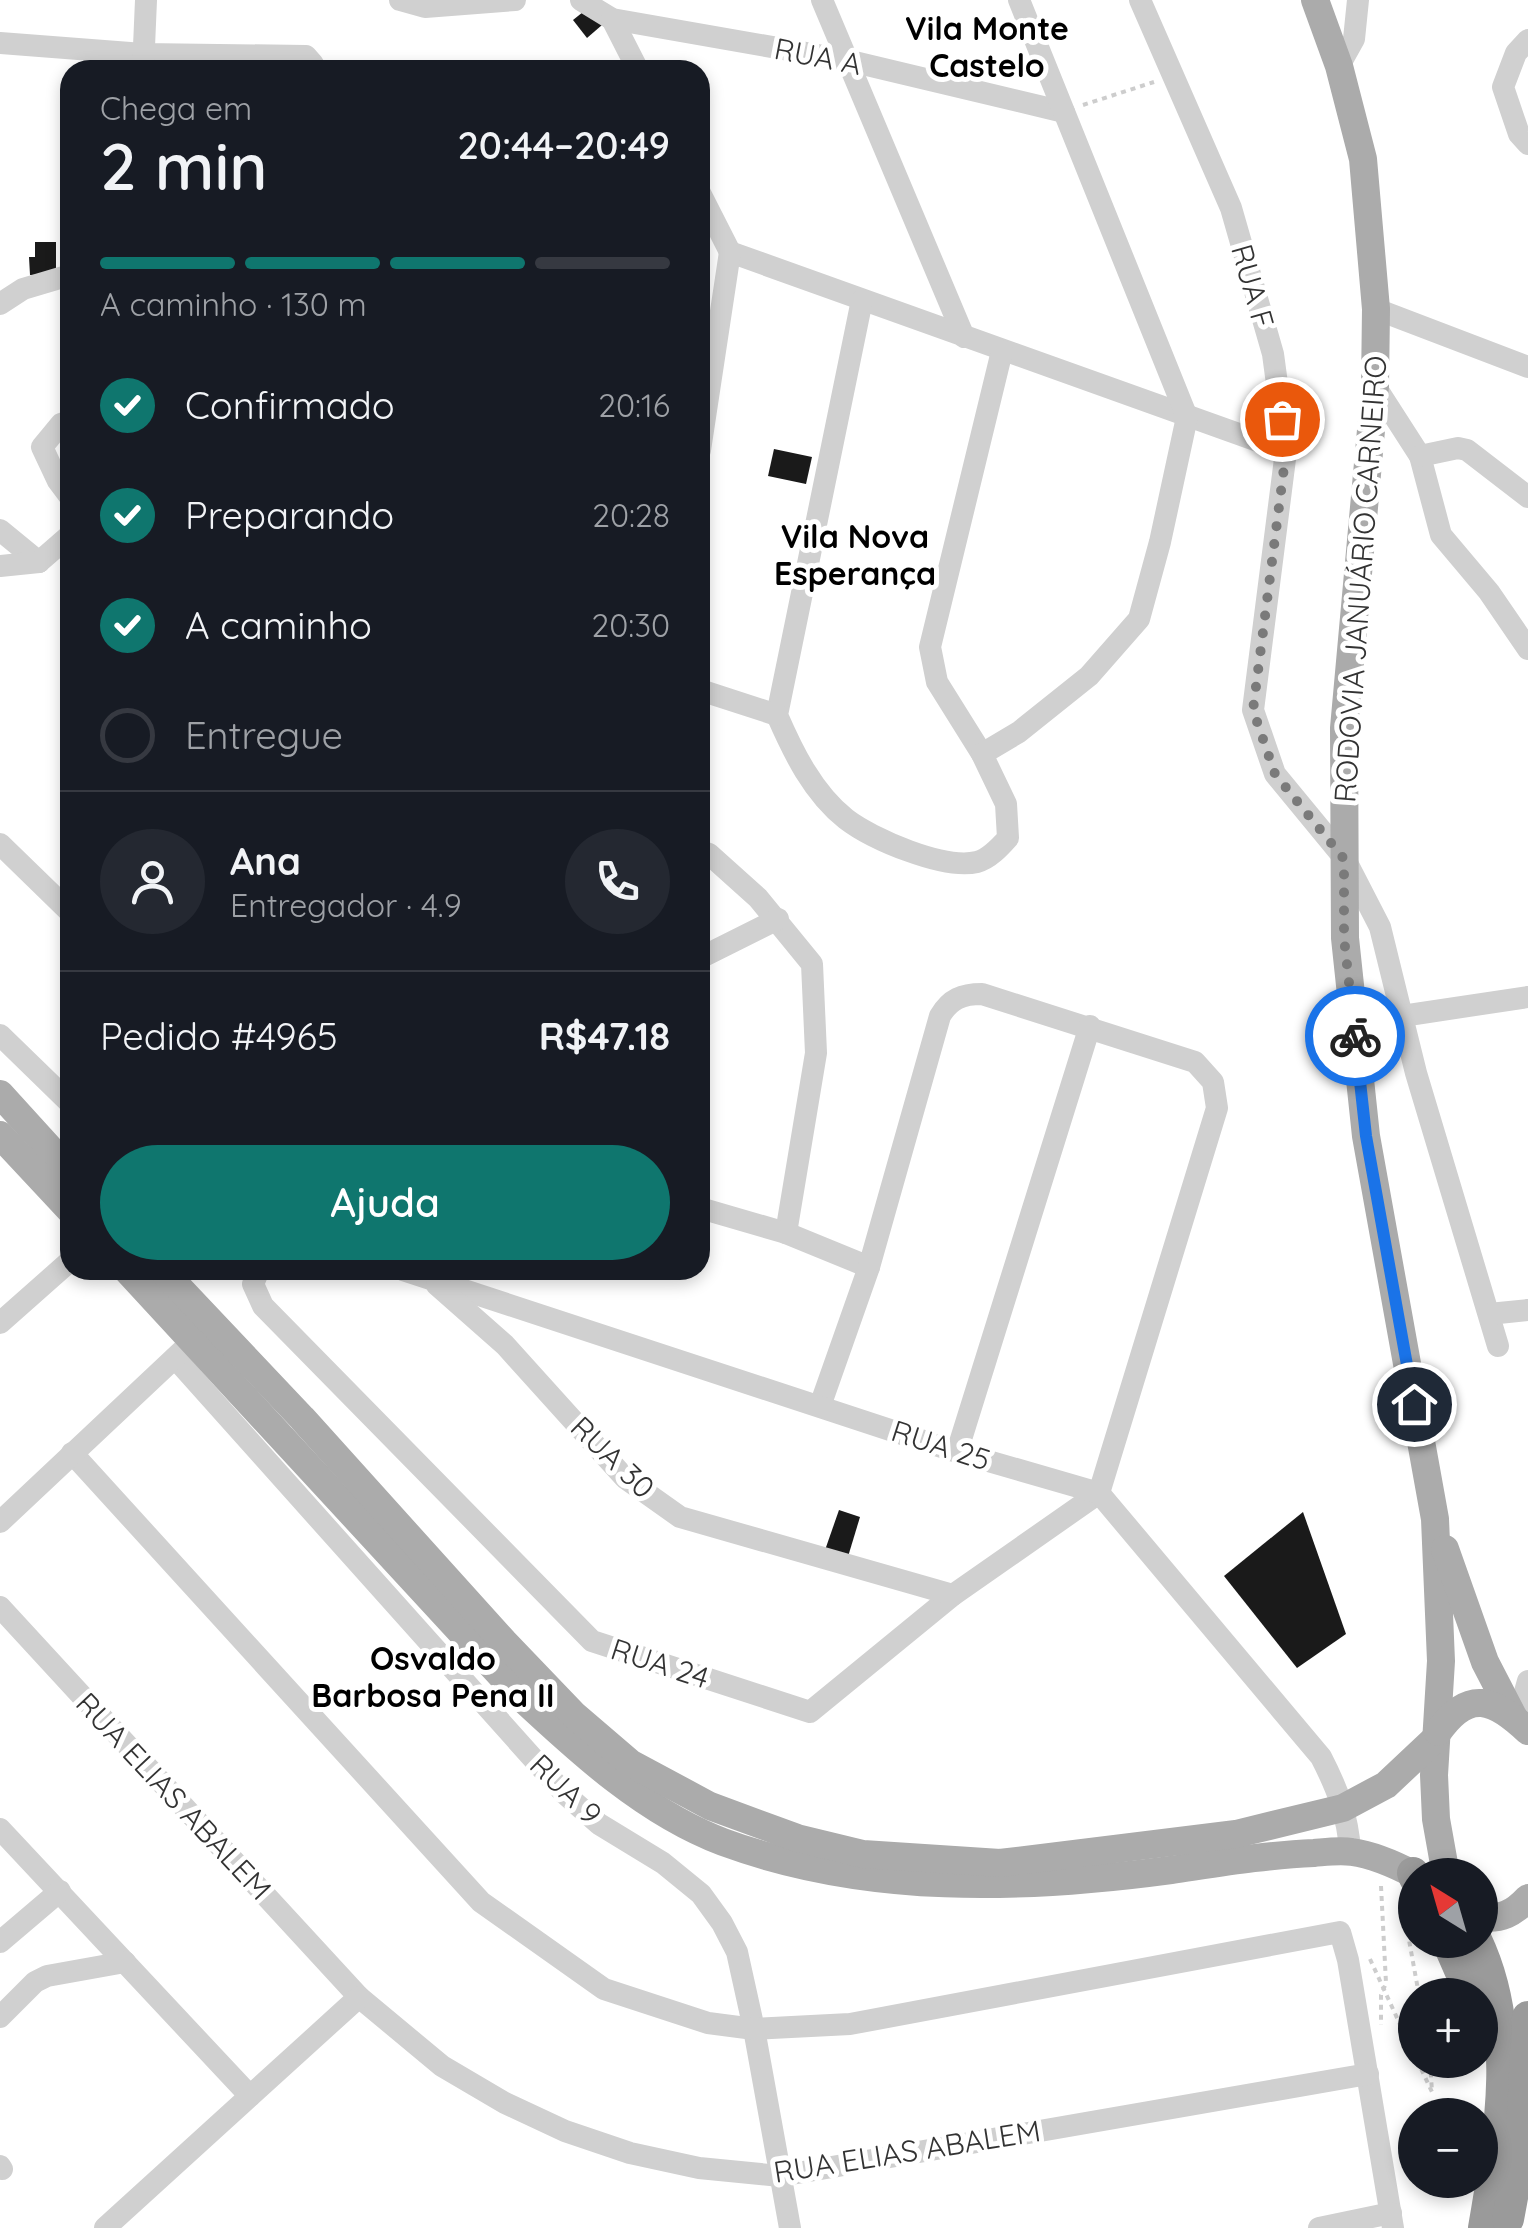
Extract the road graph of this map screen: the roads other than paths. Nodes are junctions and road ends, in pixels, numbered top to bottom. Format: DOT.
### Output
graph roads {
  1 [pos="146,0"];
  2 [pos="400,0"];
  3 [pos="515,0"];
  4 [pos="580,0"];
  5 [pos="822,0"];
  6 [pos="1019,0"];
  7 [pos="1140,0"];
  8 [pos="1316,0"];
  9 [pos="1358,0"];
  10 [pos="612,19"];
  11 [pos="1528,40"];
  12 [pos="0,43"];
  13 [pos="128,60"];
  14 [pos="143,60"];
  15 [pos="633,60"];
  16 [pos="846,60"];
  17 [pos="1339,66"];
  18 [pos="1064,112"];
  19 [pos="1528,144"];
  20 [pos="710,213"];
  21 [pos="730,252"];
  22 [pos="60,279"];
  23 [pos="60,280"];
  24 [pos="862,300"];
  25 [pos="0,304"];
  26 [pos="1376,309"];
  27 [pos="0,324"];
  28 [pos="964,337"];
  29 [pos="1002,351"];
  30 [pos="710,364"];
  31 [pos="1528,368"];
  32 [pos="1375,386"];
  33 [pos="1187,417"];
  34 [pos="60,424"];
  35 [pos="1286,452"];
  36 [pos="1420,456"];
  37 [pos="60,484"];
  38 [pos="1528,497"];
  39 [pos="0,530"];
  40 [pos="60,544"];
  41 [pos="39,562"];
  42 [pos="0,566"];
  43 [pos="1528,649"];
  44 [pos="710,693"];
  45 [pos="777,715"];
  46 [pos="982,754"];
  47 [pos="0,844"];
  48 [pos="710,855"];
  49 [pos="1344,859"];
  50 [pos="60,902"];
  51 [pos="778,919"];
  52 [pos="710,953"];
  53 [pos="1528,997"];
  54 [pos="1402,1016"];
  55 [pos="1090,1026"];
  56 [pos="0,1035"];
  57 [pos="60,1093"];
  58 [pos="0,1094"];
  59 [pos="0,1135"];
  60 [pos="60,1160"];
  61 [pos="60,1199"];
  62 [pos="710,1211"];
  63 [pos="786,1234"];
  64 [pos="868,1266"];
  65 [pos="60,1270"];
  66 [pos="134,1280"];
  67 [pos="171,1280"];
  68 [pos="255,1280"];
  69 [pos="432,1280"];
  70 [pos="434,1280"];
  71 [pos="1528,1310"];
  72 [pos="1489,1314"];
  73 [pos="0,1323"];
  74 [pos="1498,1346"];
  75 [pos="184,1349"];
  76 [pos="820,1406"];
  77 [pos="957,1452"];
  78 [pos="72,1453"];
  79 [pos="1099,1493"];
  80 [pos="1435,1519"];
  81 [pos="0,1522"];
  82 [pos="954,1595"];
  83 [pos="0,1607"];
  84 [pos="1528,1681"];
  85 [pos="1522,1729"];
  86 [pos="1437,1735"];
  87 [pos="1343,1808"];
  88 [pos="0,1828"];
  89 [pos="1350,1851"];
  90 [pos="1443,1858"];
  91 [pos="1398,1869"];
  92 [pos="60,1891"];
  93 [pos="1528,1898"];
  94 [pos="1498,1918"];
  95 [pos="0,1942"];
  96 [pos="1482,1958"];
  97 [pos="125,1962"];
  98 [pos="359,1997"];
  99 [pos="1528,2016"];
  100 [pos="0,2017"];
  101 [pos="754,2030"];
  102 [pos="1368,2074"];
  103 [pos="1498,2075"];
  104 [pos="1501,2084"];
  105 [pos="250,2096"];
  106 [pos="780,2176"];
  107 [pos="1392,2221"];
  108 [pos="1510,2221"];
  109 [pos="111,2227"];
  110 [pos="790,2228"];
  111 [pos="1320,2228"];
  112 [pos="1484,2228"];
  1 -- 14 [label="street"];
  2 -- 3 [label="street"];
  4 -- 10 [label="street, RUA A"];
  5 -- 16 [label="street"];
  6 -- 18 [label="street"];
  7 -- 35 [label="street, RUA F"];
  8 -- 17 [label="main road, RODOVIA JANUÁRIO CARNEIRO"];
  9 -- 17 [label="street"];
  10 -- 15 [label="street"];
  10 -- 16 [label="street, RUA A"];
  11 -- 19 [label="street"];
  12 -- 13 [label="street"];
  16 -- 18 [label="street, RUA A"];
  16 -- 28 [label="street"];
  17 -- 26 [label="main road, RODOVIA JANUÁRIO CARNEIRO"];
  18 -- 33 [label="street"];
  20 -- 21 [label="street"];
  21 -- 24 [label="street"];
  21 -- 30 [label="street"];
  22 -- 25 [label="street"];
  23 -- 27 [label="street"];
  24 -- 28 [label="street"];
  24 -- 45 [label="street"];
  26 -- 31 [label="street"];
  26 -- 32 [label="main road, RODOVIA JANUÁRIO CARNEIRO"];
  28 -- 29 [label="street"];
  29 -- 33 [label="street"];
  29 -- 46 [label="street"];
  32 -- 36 [label="street"];
  32 -- 49 [label="main road, RODOVIA JANUÁRIO CARNEIRO"];
  33 -- 35 [label="street"];
  33 -- 46 [label="street"];
  34 -- 37 [label="street"];
  35 -- 49 [label="street, RUA F"];
  36 -- 38 [label="street"];
  36 -- 43 [label="street"];
  39 -- 41 [label="street"];
  40 -- 41 [label="street"];
  41 -- 42 [label="street"];
  44 -- 45 [label="street"];
  45 -- 46 [label="street"];
  47 -- 50 [label="street"];
  48 -- 51 [label="street"];
  49 -- 54 [label="street, RUA F"];
  49 -- 80 [label="main road, RODOVIA JANUÁRIO CARNEIRO"];
  51 -- 52 [label="street"];
  51 -- 63 [label="street"];
  53 -- 54 [label="street"];
  54 -- 72 [label="street, RUA F"];
  55 -- 64 [label="street"];
  55 -- 77 [label="street"];
  55 -- 79 [label="street"];
  56 -- 57 [label="street"];
  58 -- 60 [label="main road"];
  59 -- 61 [label="main road"];
  62 -- 63 [label="street"];
  63 -- 64 [label="street"];
  64 -- 76 [label="street"];
  65 -- 73 [label="street"];
  66 -- 75 [label="main road"];
  67 -- 87 [label="main road"];
  68 -- 82 [label="street, RUA 24"];
  69 -- 82 [label="street, RUA 30"];
  70 -- 76 [label="street, RUA 25"];
  71 -- 72 [label="street"];
  72 -- 74 [label="street, RUA F"];
  75 -- 78 [label="street"];
  75 -- 89 [label="main road"];
  75 -- 101 [label="street, RUA 9"];
  76 -- 77 [label="street, RUA 25"];
  77 -- 79 [label="street, RUA 25"];
  78 -- 81 [label="street"];
  78 -- 101 [label="street"];
  79 -- 82 [label="street, RUA 24"];
  79 -- 87 [label="street"];
  80 -- 85 [label="main road, RODOVIA JANUÁRIO CARNEIRO"];
  80 -- 86 [label="main road, RODOVIA JANUÁRIO CARNEIRO"];
  83 -- 98 [label="street, RUA ELIAS ABALEM"];
  84 -- 85 [label="street"];
  85 -- 86 [label="main road"];
  86 -- 87 [label="main road"];
  86 -- 90 [label="main road, RODOVIA JANUÁRIO CARNEIRO"];
  87 -- 89 [label="street"];
  88 -- 92 [label="street"];
  89 -- 91 [label="main road"];
  92 -- 95 [label="street"];
  92 -- 97 [label="street"];
  93 -- 94 [label="main road"];
  96 -- 104 [label="highway"];
  97 -- 100 [label="street"];
  97 -- 105 [label="street"];
  98 -- 105 [label="street"];
  98 -- 106 [label="street, RUA ELIAS ABALEM"];
  99 -- 108 [label="highway"];
  101 -- 102 [label="street"];
  101 -- 106 [label="street, RUA 9"];
  102 -- 106 [label="street, RUA ELIAS ABALEM"];
  102 -- 107 [label="street"];
  103 -- 104 [label="highway"];
  104 -- 112 [label="highway"];
  105 -- 109 [label="street"];
  106 -- 110 [label="street, RUA 9"];
  107 -- 111 [label="street"];
}
